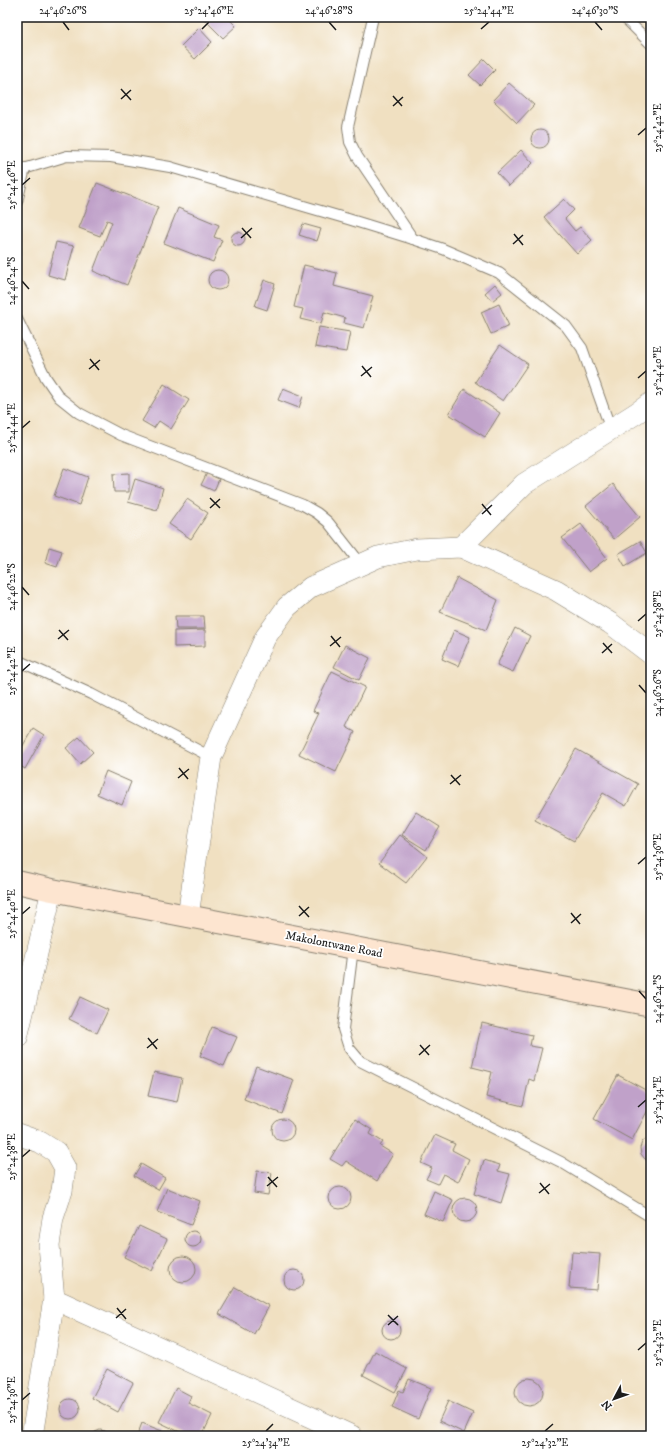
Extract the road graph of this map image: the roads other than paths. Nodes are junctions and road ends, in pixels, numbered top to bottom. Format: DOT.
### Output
graph roads {
  1 [pos="372,17"];
  2 [pos="624,17"];
  3 [pos="651,44"];
  4 [pos="21,169"];
  5 [pos="17,202"];
  6 [pos="413,240"];
  7 [pos="17,319"];
  8 [pos="651,403"];
  9 [pos="610,430"];
  10 [pos="461,547"];
  11 [pos="361,564"];
  12 [pos="651,654"];
  13 [pos="17,660"];
  14 [pos="211,757"];
  15 [pos="17,882"];
  16 [pos="52,890"];
  17 [pos="188,916"];
  18 [pos="353,948"];
  19 [pos="651,1005"];
  20 [pos="17,1038"];
  21 [pos="17,1134"];
  22 [pos="651,1217"];
  23 [pos="54,1299"];
  24 [pos="32,1436"];
  25 [pos="352,1436"];
  1 -- 6 [label="lane"];
  2 -- 3 [label="lane"];
  4 -- 5 [label="lane"];
  4 -- 6 [label="lane"];
  6 -- 9 [label="lane"];
  7 -- 11 [label="lane"];
  8 -- 9 [label="street"];
  9 -- 10 [label="street"];
  10 -- 11 [label="street"];
  10 -- 12 [label="street"];
  11 -- 14 [label="street"];
  13 -- 14 [label="lane"];
  14 -- 17 [label="street"];
  15 -- 16 [label="main road, Makolontwane Road"];
  16 -- 17 [label="main road, Makolontwane Road"];
  16 -- 20 [label="street"];
  17 -- 18 [label="main road, Makolontwane Road"];
  18 -- 19 [label="main road, Makolontwane Road"];
  18 -- 22 [label="lane"];
  21 -- 23 [label="street"];
  23 -- 24 [label="street"];
  23 -- 25 [label="street"];
}
